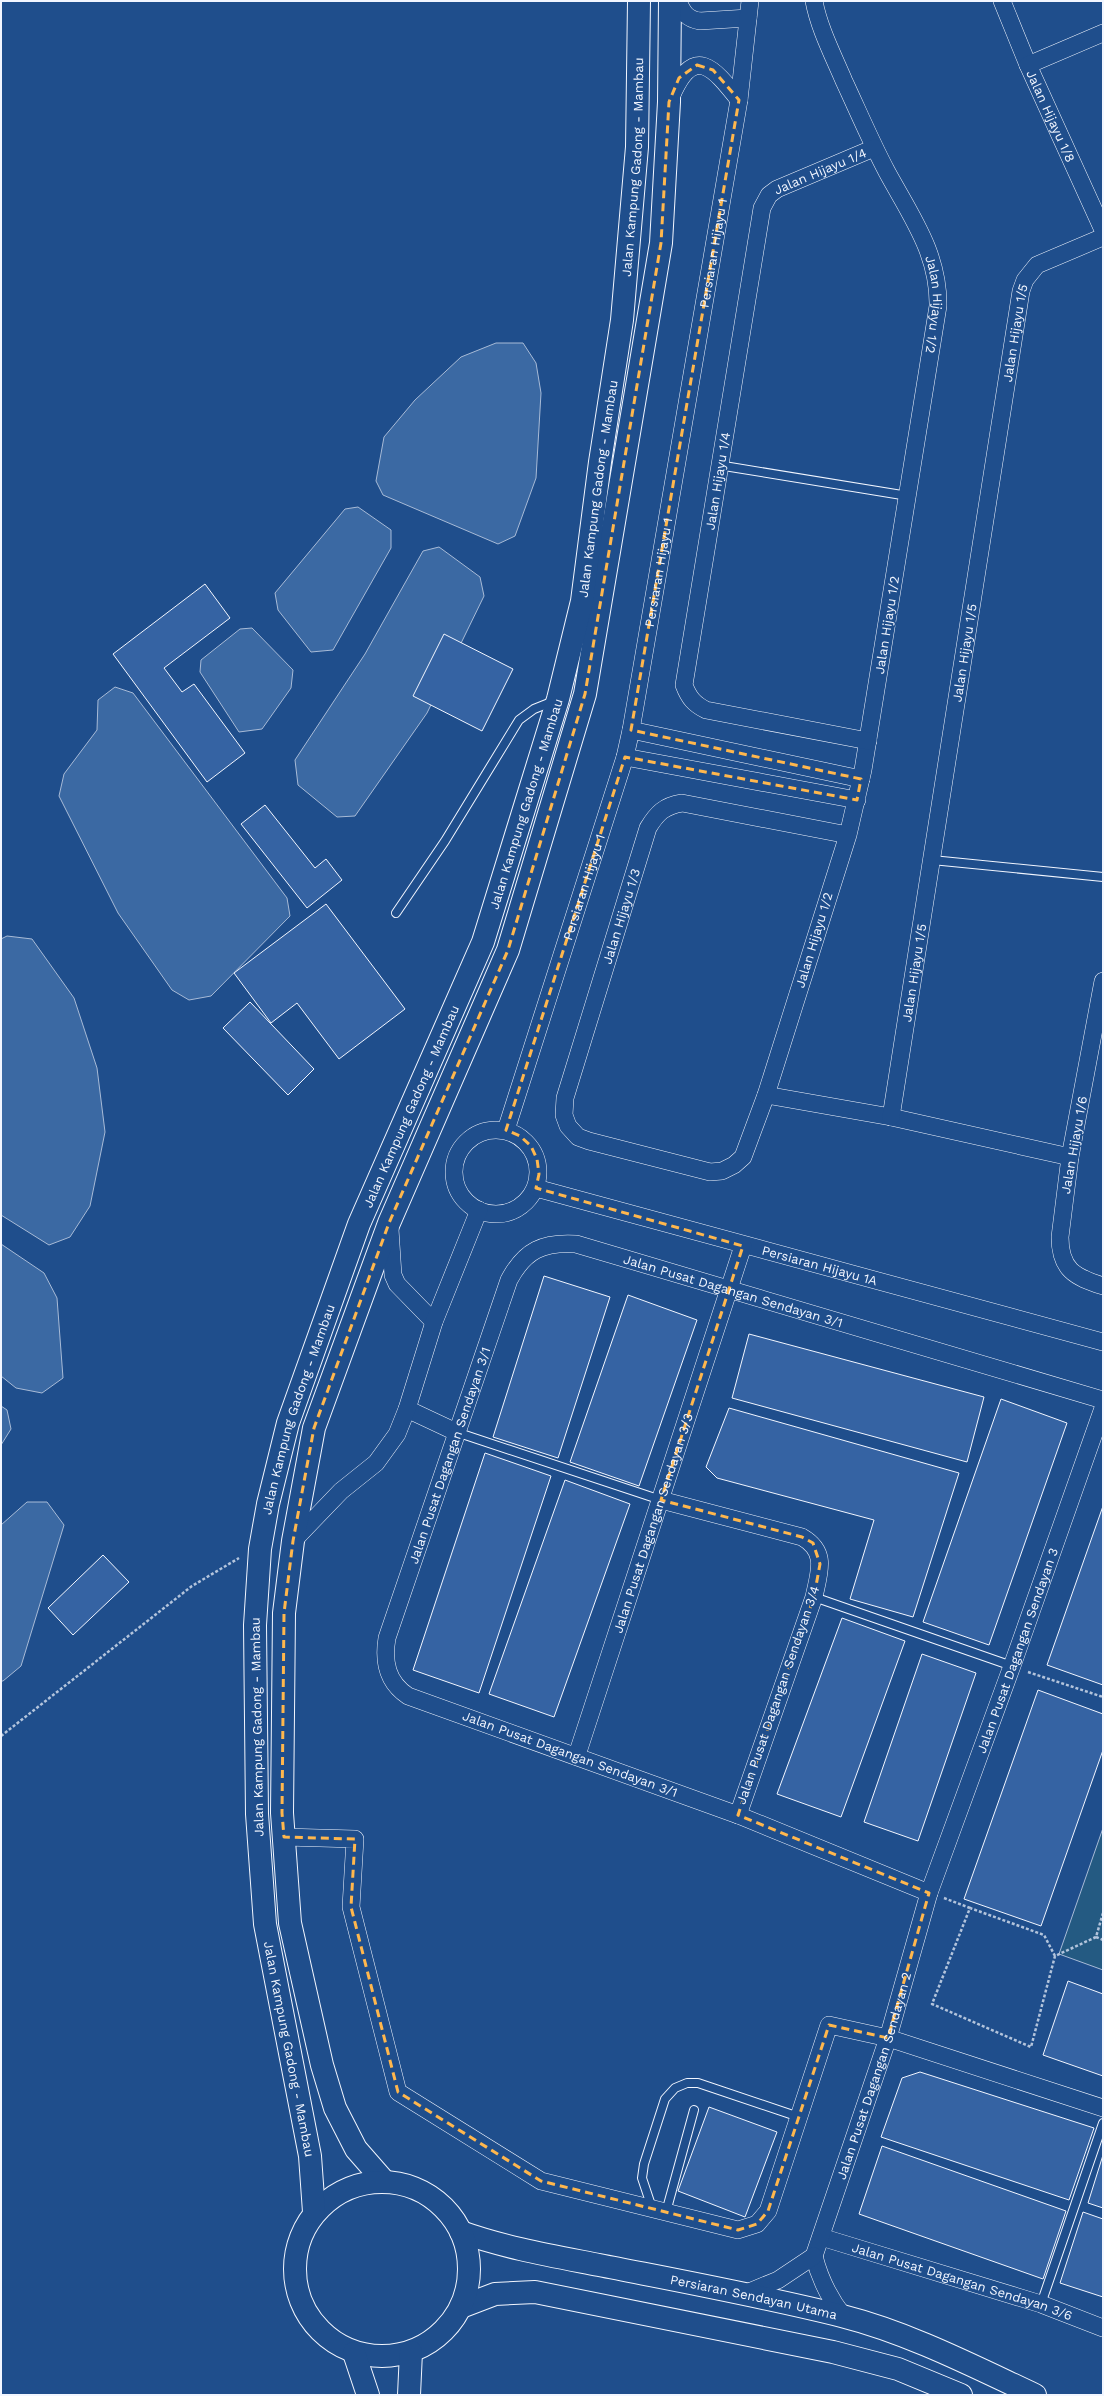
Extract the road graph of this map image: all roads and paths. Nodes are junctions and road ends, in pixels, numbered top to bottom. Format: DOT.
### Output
graph roads {
  1 [pos="639,1"];
  2 [pos="670,1"];
  3 [pos="678,1"];
  4 [pos="814,1"];
  5 [pos="1002,1"];
  6 [pos="749,9"];
  7 [pos="1103,33"];
  8 [pos="1028,65"];
  9 [pos="739,100"];
  10 [pos="669,102"];
  11 [pos="874,148"];
  12 [pos="1103,230"];
  13 [pos="1103,237"];
  14 [pos="718,465"];
  15 [pos="908,496"];
  16 [pos="558,699"];
  17 [pos="631,730"];
  18 [pos="868,741"];
  19 [pos="624,757"];
  20 [pos="861,779"];
  21 [pos="857,800"];
  22 [pos="848,835"];
  23 [pos="932,860"];
  24 [pos="1103,877"];
  25 [pos="396,913"];
  26 [pos="1103,981"];
  27 [pos="766,1095"];
  28 [pos="891,1116"];
  29 [pos="506,1130"];
  30 [pos="647,1157"];
  31 [pos="1070,1157"];
  32 [pos="536,1188"];
  33 [pos="479,1210"];
  34 [pos="389,1223"];
  35 [pos="743,1246"];
  36 [pos="1103,1286"];
  37 [pos="730,1291"];
  38 [pos="434,1322"];
  39 [pos="1103,1342"];
  40 [pos="1103,1400"];
  41 [pos="1103,1408"];
  42 [pos="407,1409"];
  43 [pos="456,1432"];
  44 [pos="661,1500"];
  45 [pos="293,1541"];
  46 [pos="260,1549"];
  47 [pos="814,1597"];
  48 [pos="1012,1666"];
  49 [pos="1103,1697"];
  50 [pos="1,1736"];
  51 [pos="577,1756"];
  52 [pos="738,1815"];
  53 [pos="284,1837"];
  54 [pos="930,1893"];
  55 [pos="970,1908"];
  56 [pos="1103,1913"];
  57 [pos="1096,1937"];
  58 [pos="1103,1940"];
  59 [pos="1055,1956"];
  60 [pos="888,2038"];
  61 [pos="1103,2108"];
  62 [pos="694,2110"];
  63 [pos="799,2117"];
  64 [pos="1103,2123"];
  65 [pos="384,2181"];
  66 [pos="659,2210"];
  67 [pos="314,2212"];
  68 [pos="461,2232"];
  69 [pos="821,2237"];
  70 [pos="814,2256"];
  71 [pos="744,2294"];
  72 [pos="1041,2304"];
  73 [pos="461,2307"];
  74 [pos="844,2317"];
  75 [pos="1103,2328"];
  76 [pos="411,2352"];
  77 [pos="354,2353"];
  78 [pos="368,2395"];
  79 [pos="409,2395"];
  80 [pos="961,2395"];
  81 [pos="1035,2395"];
  1 -- 16 [label="main road, Jalan Kampung Gadong - Mambau"];
  2 -- 10 [label="main road, Jalan Kampung Gadong - Mambau"];
  3 -- 6 [label="street"];
  4 -- 11 [label="street, Jalan Hijayu 1/2"];
  5 -- 8 [label="street, Jalan Hijayu 1/8"];
  6 -- 9 [label="street, Persiaran Hijayu 1"];
  7 -- 8 [label="street"];
  8 -- 12 [label="street, Jalan Hijayu 1/8"];
  9 -- 10 [label="street"];
  9 -- 17 [label="street, Persiaran Hijayu 1"];
  10 -- 34 [label="main road, Jalan Kampung Gadong - Mambau"];
  11 -- 14 [label="street, Jalan Hijayu 1/4"];
  11 -- 15 [label="street, Jalan Hijayu 1/2"];
  13 -- 23 [label="street, Jalan Hijayu 1/5"];
  14 -- 15 [label="lane"];
  14 -- 18 [label="street, Jalan Hijayu 1/4"];
  15 -- 18 [label="street, Jalan Hijayu 1/2"];
  16 -- 25 [label="lane"];
  16 -- 46 [label="main road, Jalan Kampung Gadong - Mambau"];
  17 -- 19 [label="street, Persiaran Hijayu 1"];
  17 -- 20 [label="street"];
  18 -- 20 [label="street, Jalan Hijayu 1/2"];
  19 -- 21 [label="street"];
  19 -- 29 [label="street, Persiaran Hijayu 1"];
  20 -- 21 [label="street, Jalan Hijayu 1/2"];
  21 -- 22 [label="street, Jalan Hijayu 1/2"];
  22 -- 27 [label="street, Jalan Hijayu 1/2"];
  22 -- 30 [label="street, Jalan Hijayu 1/3"];
  23 -- 24 [label="lane"];
  23 -- 28 [label="street, Jalan Hijayu 1/5"];
  26 -- 31 [label="street, Jalan Hijayu 1/6"];
  27 -- 28 [label="street"];
  27 -- 30 [label="street, Jalan Hijayu 1/2"];
  28 -- 31 [label="street"];
  29 -- 32 [label="street"];
  29 -- 33 [label="street"];
  31 -- 36 [label="street, Jalan Hijayu 1/6"];
  32 -- 33 [label="street"];
  32 -- 35 [label="street, Persiaran Hijayu 1A"];
  33 -- 38 [label="street"];
  34 -- 38 [label="street"];
  34 -- 45 [label="main road, Jalan Kampung Gadong - Mambau"];
  35 -- 37 [label="street, Jalan Pusat Dagangan Sendayan 3/3"];
  35 -- 39 [label="street, Persiaran Hijayu 1A"];
  37 -- 40 [label="street, Jalan Pusat Dagangan Sendayan 3/1"];
  37 -- 43 [label="street, Jalan Pusat Dagangan Sendayan 3/1"];
  37 -- 44 [label="street, Jalan Pusat Dagangan Sendayan 3/3"];
  38 -- 42 [label="street"];
  41 -- 48 [label="street, Jalan Pusat Dagangan Sendayan 3"];
  42 -- 43 [label="street"];
  42 -- 45 [label="street"];
  43 -- 44 [label="lane"];
  43 -- 51 [label="street, Jalan Pusat Dagangan Sendayan 3/1"];
  44 -- 47 [label="street, Jalan Pusat Dagangan Sendayan 3/4"];
  44 -- 51 [label="street, Jalan Pusat Dagangan Sendayan 3/3"];
  45 -- 53 [label="main road, Jalan Kampung Gadong - Mambau"];
  46 -- 50 [label="path"];
  46 -- 67 [label="main road, Jalan Kampung Gadong - Mambau"];
  47 -- 48 [label="lane"];
  47 -- 52 [label="street, Jalan Pusat Dagangan Sendayan 3/4"];
  48 -- 49 [label="path"];
  48 -- 54 [label="street, Jalan Pusat Dagangan Sendayan 3"];
  51 -- 52 [label="street, Jalan Pusat Dagangan Sendayan 3/1"];
  52 -- 54 [label="street, Jalan Pusat Dagangan Sendayan 3/1"];
  53 -- 65 [label="main road, Jalan Kampung Gadong - Mambau"];
  53 -- 66 [label="street"];
  54 -- 55 [label="path"];
  54 -- 60 [label="street, Jalan Pusat Dagangan Sendayan 2"];
  55 -- 59 [label="path"];
  55 -- 59 [label="path"];
  56 -- 57 [label="path"];
  57 -- 58 [label="path"];
  57 -- 59 [label="path"];
  60 -- 61 [label="street"];
  60 -- 63 [label="street"];
  60 -- 69 [label="street, Jalan Pusat Dagangan Sendayan 2"];
  62 -- 66 [label="lane"];
  63 -- 66 [label="street"];
  63 -- 66 [label="lane"];
  64 -- 72 [label="lane"];
  65 -- 67 [label="main road"];
  65 -- 68 [label="main road"];
  67 -- 77 [label="main road"];
  68 -- 71 [label="main road, Persiaran Sendayan Utama"];
  68 -- 73 [label="main road"];
  69 -- 70 [label="street, Jalan Pusat Dagangan Sendayan 2"];
  69 -- 72 [label="street, Jalan Pusat Dagangan Sendayan 3/6"];
  70 -- 71 [label="street"];
  70 -- 74 [label="street"];
  71 -- 74 [label="main road, Persiaran Sendayan Utama"];
  72 -- 75 [label="street, Jalan Pusat Dagangan Sendayan 3/6"];
  73 -- 76 [label="main road"];
  73 -- 80 [label="main road"];
  74 -- 81 [label="main road, Persiaran Sendayan Utama"];
  76 -- 77 [label="main road"];
  76 -- 79 [label="main road"];
  77 -- 78 [label="main road"];
}
